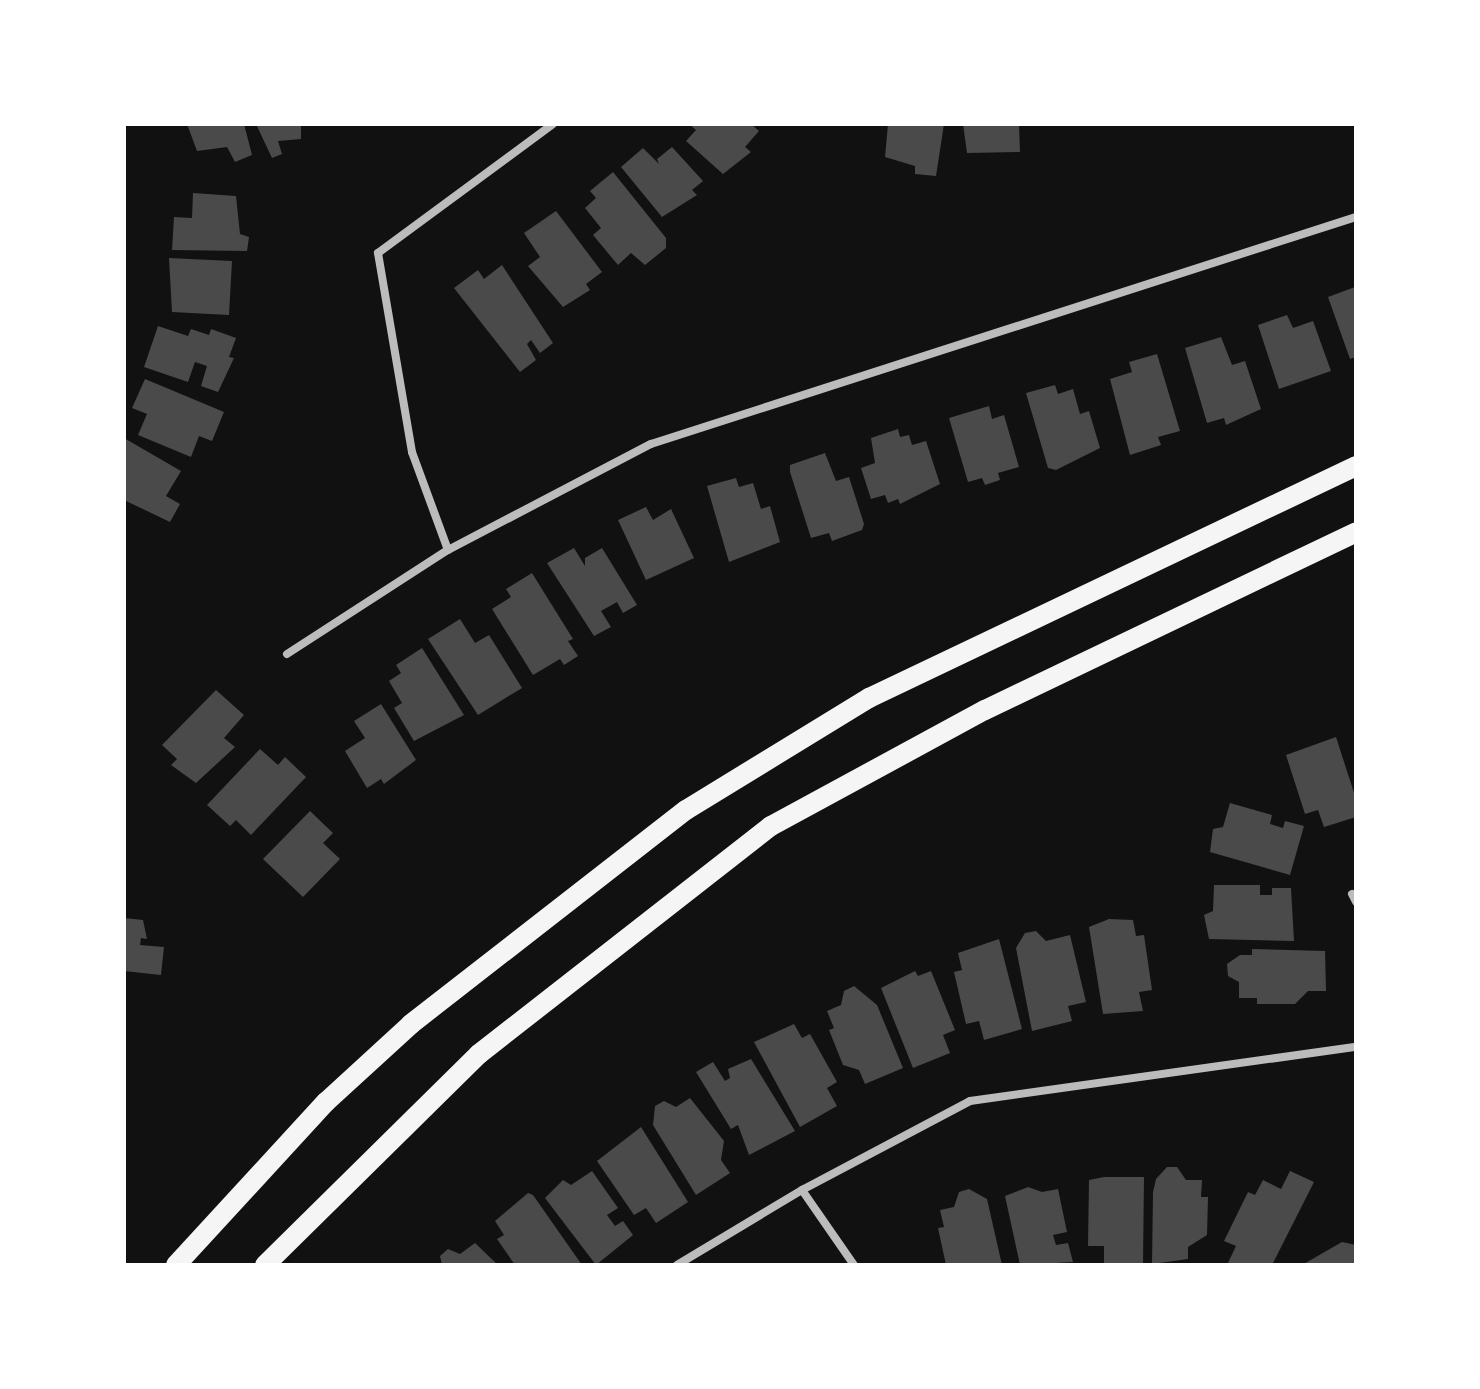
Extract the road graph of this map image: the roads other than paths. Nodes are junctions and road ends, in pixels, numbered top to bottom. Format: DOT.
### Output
graph roads {
  1 [pos="553,124"];
  2 [pos="1356,217"];
  3 [pos="1356,466"];
  4 [pos="1356,532"];
  5 [pos="448,550"];
  6 [pos="287,654"];
  7 [pos="1356,1047"];
  8 [pos="802,1190"];
  9 [pos="176,1265"];
  10 [pos="265,1265"];
  11 [pos="677,1265"];
  12 [pos="854,1265"];
  1 -- 5 [label="street"];
  2 -- 5 [label="street"];
  3 -- 9 [label="main road"];
  4 -- 10 [label="main road"];
  5 -- 6 [label="street"];
  7 -- 8 [label="street"];
  8 -- 11 [label="street"];
  8 -- 12 [label="street"];
}
